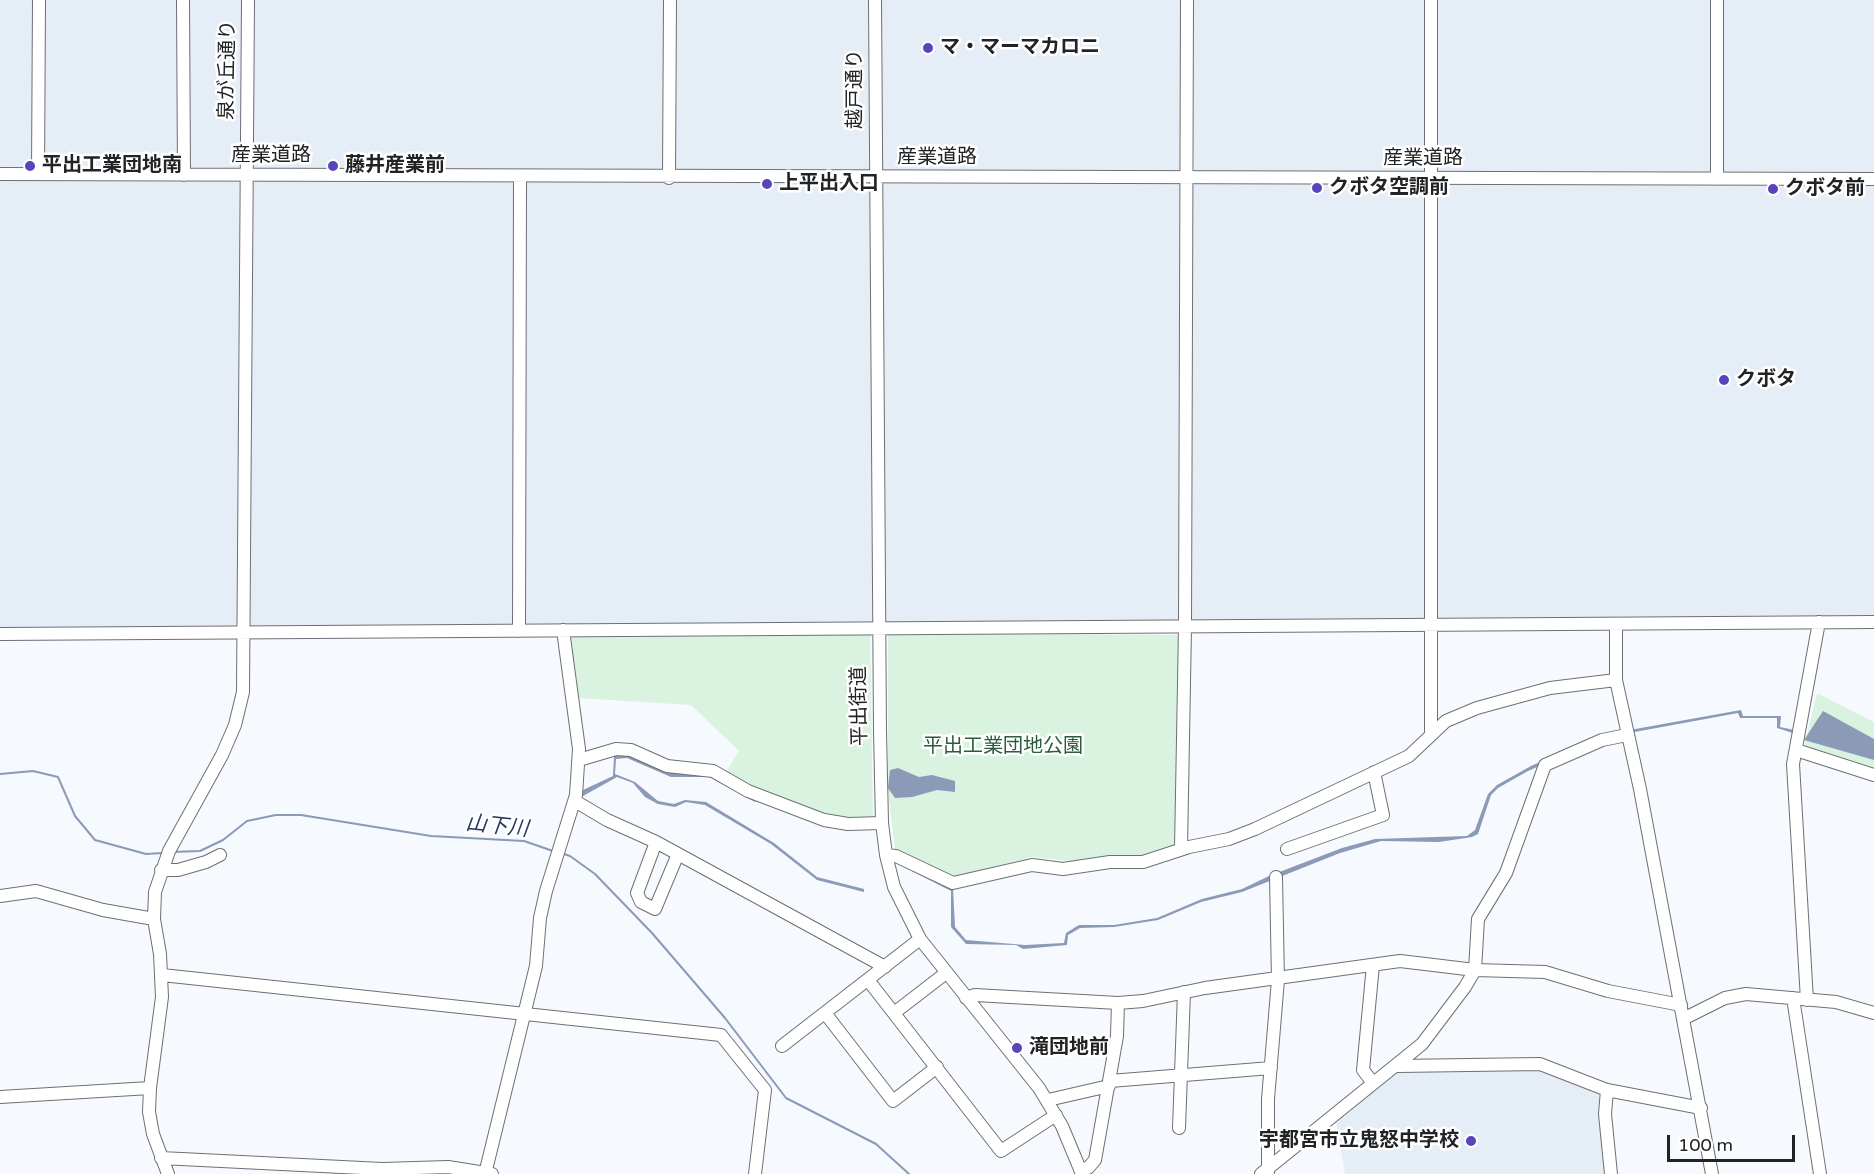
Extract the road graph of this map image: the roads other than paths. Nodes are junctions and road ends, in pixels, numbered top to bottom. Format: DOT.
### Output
graph roads {
  1 [pos="39,0"];
  2 [pos="183,0"];
  3 [pos="248,0"];
  4 [pos="670,0"];
  5 [pos="875,0"];
  6 [pos="1187,0"];
  7 [pos="1431,0"];
  8 [pos="1717,0"];
  9 [pos="0,174"];
  10 [pos="38,174"];
  11 [pos="184,175"];
  12 [pos="247,176"];
  13 [pos="520,177"];
  14 [pos="876,177"];
  15 [pos="669,178"];
  16 [pos="1187,178"];
  17 [pos="1431,179"];
  18 [pos="1716,179"];
  19 [pos="1874,179"];
  20 [pos="1819,622"];
  21 [pos="1874,622"];
  22 [pos="1616,624"];
  23 [pos="1430,625"];
  24 [pos="1185,627"];
  25 [pos="879,629"];
  26 [pos="563,630"];
  27 [pos="519,631"];
  28 [pos="244,633"];
  29 [pos="0,634"];
  30 [pos="1616,680"];
  31 [pos="1431,735"];
  32 [pos="1627,735"];
  33 [pos="1796,750"];
  34 [pos="579,760"];
  35 [pos="1374,772"];
  36 [pos="1874,776"];
  37 [pos="575,801"];
  38 [pos="882,823"];
  39 [pos="656,842"];
  40 [pos="1181,849"];
  41 [pos="1287,849"];
  42 [pos="678,854"];
  43 [pos="220,855"];
  44 [pos="886,855"];
  45 [pos="161,870"];
  46 [pos="1276,877"];
  47 [pos="0,896"];
  48 [pos="154,919"];
  49 [pos="920,939"];
  50 [pos="1372,965"];
  51 [pos="885,966"];
  52 [pos="1475,970"];
  53 [pos="946,973"];
  54 [pos="162,975"];
  55 [pos="868,980"];
  56 [pos="1278,980"];
  57 [pos="1184,992"];
  58 [pos="966,998"];
  59 [pos="1793,998"];
  60 [pos="1807,1000"];
  61 [pos="1118,1003"];
  62 [pos="1681,1005"];
  63 [pos="825,1013"];
  64 [pos="894,1013"];
  65 [pos="1874,1013"];
  66 [pos="524,1015"];
  67 [pos="1683,1019"];
  68 [pos="782,1046"];
  69 [pos="1397,1066"];
  70 [pos="936,1067"];
  71 [pos="1271,1068"];
  72 [pos="1182,1075"];
  73 [pos="1373,1083"];
  74 [pos="1109,1084"];
  75 [pos="150,1088"];
  76 [pos="1607,1090"];
  77 [pos="0,1097"];
  78 [pos="1048,1100"];
  79 [pos="1701,1108"];
  80 [pos="1056,1115"];
  81 [pos="1179,1128"];
  82 [pos="161,1158"];
  83 [pos="1081,1172"];
  84 [pos="1266,1172"];
  85 [pos="168,1174"];
  86 [pos="488,1174"];
  87 [pos="755,1174"];
  88 [pos="1611,1174"];
  89 [pos="1712,1174"];
  90 [pos="1820,1174"];
  1 -- 10 [label="street"];
  2 -- 11 [label="street"];
  3 -- 12 [label="street, 泉が丘通り"];
  4 -- 15 [label="street"];
  5 -- 14 [label="street, 越戸通り"];
  6 -- 16 [label="street"];
  7 -- 17 [label="street"];
  8 -- 18 [label="street"];
  9 -- 10 [label="street, 産業道路"];
  10 -- 11 [label="street, 産業道路"];
  11 -- 12 [label="street, 産業道路"];
  12 -- 13 [label="street, 産業道路"];
  12 -- 28 [label="street, 泉が丘通り"];
  13 -- 15 [label="street, 産業道路"];
  13 -- 27 [label="street"];
  14 -- 15 [label="street, 産業道路"];
  14 -- 16 [label="street, 産業道路"];
  14 -- 25 [label="street, 平出街道"];
  16 -- 17 [label="street, 産業道路"];
  16 -- 24 [label="street"];
  17 -- 18 [label="street, 産業道路"];
  17 -- 23 [label="street"];
  18 -- 19 [label="street, 産業道路"];
  20 -- 21 [label="street"];
  20 -- 22 [label="street"];
  20 -- 33 [label="street"];
  22 -- 23 [label="street"];
  22 -- 30 [label="street"];
  23 -- 24 [label="street"];
  23 -- 31 [label="street"];
  24 -- 25 [label="street"];
  24 -- 40 [label="street"];
  25 -- 26 [label="street"];
  25 -- 38 [label="street, 平出街道"];
  26 -- 27 [label="street"];
  26 -- 34 [label="street"];
  27 -- 28 [label="street"];
  28 -- 29 [label="street"];
  28 -- 45 [label="street, 泉が丘通り"];
  30 -- 31 [label="street"];
  30 -- 32 [label="street"];
  31 -- 35 [label="street"];
  32 -- 52 [label="street"];
  32 -- 62 [label="street"];
  33 -- 36 [label="street"];
  33 -- 60 [label="street"];
  34 -- 37 [label="street"];
  34 -- 38 [label="street"];
  35 -- 40 [label="street"];
  35 -- 41 [label="street"];
  37 -- 39 [label="street"];
  37 -- 66 [label="street"];
  38 -- 44 [label="street, 平出街道"];
  39 -- 42 [label="street"];
  39 -- 42 [label="street"];
  40 -- 44 [label="street"];
  42 -- 51 [label="street"];
  43 -- 45 [label="street"];
  44 -- 49 [label="street, 平出街道"];
  45 -- 48 [label="street, 泉が丘通り"];
  46 -- 56 [label="street"];
  47 -- 48 [label="street"];
  48 -- 54 [label="street, 泉が丘通り"];
  49 -- 51 [label="street"];
  49 -- 53 [label="street, 平出街道"];
  50 -- 52 [label="street"];
  50 -- 56 [label="street"];
  50 -- 73 [label="street"];
  51 -- 55 [label="street"];
  52 -- 62 [label="street"];
  52 -- 69 [label="street"];
  53 -- 58 [label="street, 平出街道"];
  53 -- 64 [label="street"];
  54 -- 66 [label="street"];
  54 -- 75 [label="street, 泉が丘通り"];
  55 -- 63 [label="street"];
  55 -- 64 [label="street"];
  56 -- 57 [label="street"];
  56 -- 71 [label="street"];
  57 -- 61 [label="street"];
  57 -- 72 [label="street"];
  58 -- 61 [label="street"];
  58 -- 78 [label="street, 平出街道"];
  59 -- 60 [label="street"];
  59 -- 67 [label="street"];
  59 -- 90 [label="street"];
  60 -- 65 [label="street"];
  61 -- 74 [label="street"];
  62 -- 67 [label="street"];
  63 -- 68 [label="street"];
  63 -- 70 [label="street"];
  64 -- 70 [label="street"];
  66 -- 86 [label="street"];
  66 -- 87 [label="street"];
  67 -- 79 [label="street"];
  69 -- 73 [label="street"];
  69 -- 76 [label="street"];
  70 -- 80 [label="street"];
  71 -- 72 [label="street"];
  71 -- 84 [label="street"];
  72 -- 74 [label="street"];
  72 -- 81 [label="street"];
  73 -- 84 [label="street"];
  74 -- 78 [label="street"];
  74 -- 83 [label="street"];
  75 -- 77 [label="street"];
  75 -- 82 [label="street, 泉が丘通り"];
  76 -- 79 [label="street"];
  76 -- 88 [label="street"];
  78 -- 80 [label="street, 平出街道"];
  79 -- 89 [label="street"];
  80 -- 83 [label="street, 平出街道"];
  82 -- 85 [label="street, 泉が丘通り"];
  82 -- 86 [label="street"];
}
